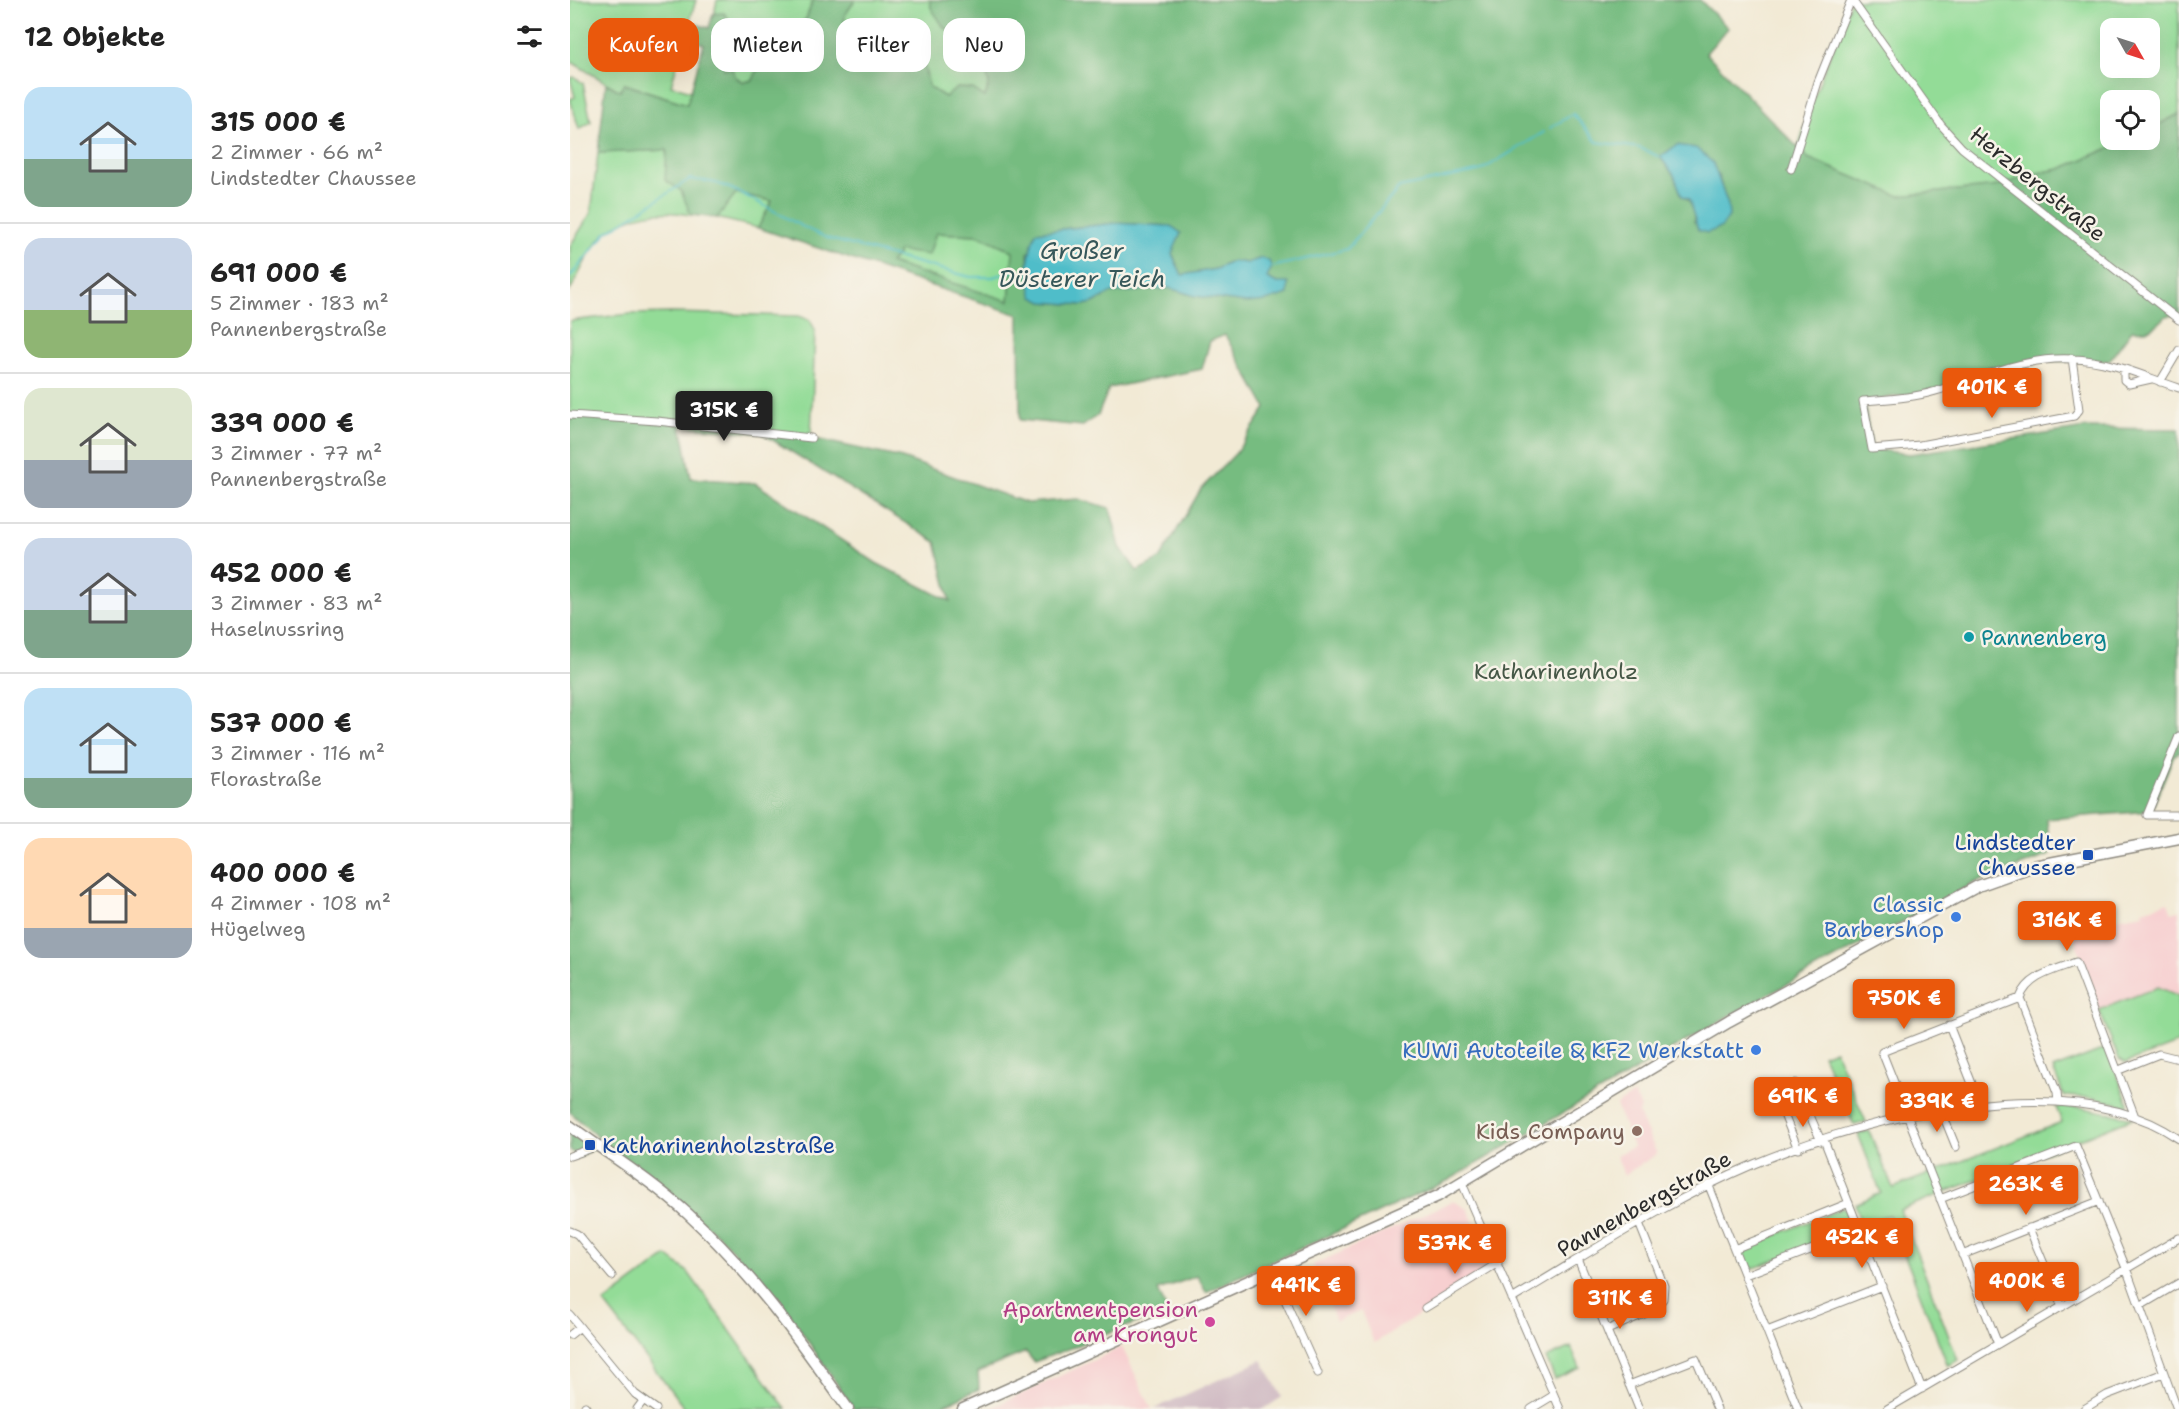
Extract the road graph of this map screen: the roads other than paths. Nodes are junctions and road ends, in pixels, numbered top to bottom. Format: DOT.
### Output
graph roads {
  1 [pos="1851,0"];
  2 [pos="1791,169"];
  3 [pos="2179,320"];
  4 [pos="2179,350"];
  5 [pos="2072,358"];
  6 [pos="2124,369"];
  7 [pos="2151,379"];
  8 [pos="2160,382"];
  9 [pos="2179,388"];
  10 [pos="570,415"];
  11 [pos="811,438"];
  12 [pos="2179,736"];
  13 [pos="2179,815"];
  14 [pos="2179,838"];
  15 [pos="2020,998"];
  16 [pos="1948,1025"];
  17 [pos="2179,1059"];
  18 [pos="2119,1070"];
  19 [pos="1796,1083"];
  20 [pos="2058,1102"];
  21 [pos="1980,1104"];
  22 [pos="1941,1110"];
  23 [pos="2134,1114"];
  24 [pos="1785,1117"];
  25 [pos="1908,1117"];
  26 [pos="570,1126"];
  27 [pos="2179,1139"];
  28 [pos="1823,1141"];
  29 [pos="598,1146"];
  30 [pos="1956,1147"];
  31 [pos="1798,1149"];
  32 [pos="570,1156"];
  33 [pos="1462,1183"];
  34 [pos="1709,1186"];
  35 [pos="1940,1199"];
  36 [pos="2099,1201"];
  37 [pos="1849,1203"];
  38 [pos="1639,1223"];
  39 [pos="2029,1228"];
  40 [pos="570,1231"];
  41 [pos="1860,1231"];
  42 [pos="2179,1238"];
  43 [pos="1734,1249"];
  44 [pos="1962,1255"];
  45 [pos="1578,1260"];
  46 [pos="1498,1263"];
  47 [pos="2126,1268"];
  48 [pos="1272,1271"];
  49 [pos="1744,1275"];
  50 [pos="612,1276"];
  51 [pos="2179,1283"];
  52 [pos="1882,1286"];
  53 [pos="1512,1299"];
  54 [pos="2140,1306"];
  55 [pos="2062,1307"];
  56 [pos="1425,1308"];
  57 [pos="570,1315"];
  58 [pos="580,1327"];
  59 [pos="1606,1330"];
  60 [pos="1767,1331"];
  61 [pos="570,1335"];
  62 [pos="1998,1344"];
  63 [pos="1318,1373"];
  64 [pos="2164,1373"];
  65 [pos="1629,1385"];
  66 [pos="1922,1389"];
  67 [pos="1554,1395"];
  68 [pos="644,1401"];
  69 [pos="637,1409"];
  70 [pos="656,1409"];
  71 [pos="848,1409"];
  72 [pos="963,1409"];
  73 [pos="1531,1409"];
  74 [pos="1560,1409"];
  75 [pos="1639,1409"];
  76 [pos="1717,1409"];
  77 [pos="1798,1409"];
  78 [pos="1887,1409"];
  79 [pos="2084,1409"];
  80 [pos="2177,1409"];
  1 -- 2 [label="street"];
  1 -- 3 [label="street, Herzbergstraße"];
  4 -- 8 [label="street"];
  5 -- 5 [label="street"];
  5 -- 6 [label="street"];
  6 -- 7 [label="street"];
  6 -- 7 [label="street"];
  7 -- 8 [label="street"];
  8 -- 9 [label="street"];
  10 -- 11 [label="street"];
  12 -- 13 [label="street"];
  14 -- 33 [label="main road"];
  15 -- 16 [label="street"];
  15 -- 18 [label="street"];
  15 -- 20 [label="street"];
  16 -- 21 [label="street"];
  16 -- 25 [label="street"];
  17 -- 18 [label="street"];
  18 -- 23 [label="street"];
  19 -- 28 [label="street"];
  20 -- 21 [label="street, Pannenbergstraße"];
  20 -- 23 [label="street, Pannenbergstraße"];
  21 -- 22 [label="street, Pannenbergstraße"];
  22 -- 25 [label="street, Pannenbergstraße"];
  22 -- 30 [label="street"];
  23 -- 27 [label="street, Pannenbergstraße"];
  24 -- 31 [label="street"];
  25 -- 28 [label="street, Pannenbergstraße"];
  25 -- 35 [label="street"];
  26 -- 29 [label="main road"];
  28 -- 31 [label="street, Pannenbergstraße"];
  28 -- 37 [label="street"];
  29 -- 32 [label="street"];
  29 -- 71 [label="main road"];
  31 -- 34 [label="street, Pannenbergstraße"];
  33 -- 46 [label="street"];
  33 -- 48 [label="main road"];
  34 -- 38 [label="street, Pannenbergstraße"];
  34 -- 43 [label="street"];
  35 -- 36 [label="street"];
  35 -- 44 [label="street"];
  36 -- 39 [label="street"];
  36 -- 47 [label="street"];
  37 -- 41 [label="street"];
  37 -- 43 [label="street"];
  38 -- 45 [label="street, Pannenbergstraße"];
  38 -- 59 [label="street"];
  39 -- 44 [label="street"];
  39 -- 55 [label="street"];
  40 -- 50 [label="street"];
  41 -- 49 [label="street"];
  41 -- 52 [label="street"];
  42 -- 47 [label="street"];
  43 -- 49 [label="street"];
  44 -- 62 [label="street"];
  45 -- 53 [label="street, Pannenbergstraße"];
  45 -- 59 [label="street"];
  46 -- 53 [label="street"];
  46 -- 56 [label="street"];
  47 -- 54 [label="street"];
  47 -- 55 [label="street"];
  48 -- 63 [label="street"];
  48 -- 72 [label="main road"];
  49 -- 60 [label="street"];
  51 -- 54 [label="street"];
  52 -- 60 [label="street"];
  52 -- 66 [label="street"];
  53 -- 67 [label="street"];
  54 -- 64 [label="street"];
  55 -- 62 [label="street"];
  57 -- 58 [label="street"];
  58 -- 61 [label="street"];
  58 -- 68 [label="street"];
  59 -- 65 [label="street"];
  60 -- 77 [label="street"];
  62 -- 66 [label="street"];
  64 -- 79 [label="street"];
  64 -- 80 [label="street"];
  65 -- 75 [label="street"];
  65 -- 76 [label="street"];
  66 -- 78 [label="street"];
  67 -- 73 [label="street"];
  67 -- 74 [label="street"];
  68 -- 69 [label="street"];
  68 -- 70 [label="street"];
}
